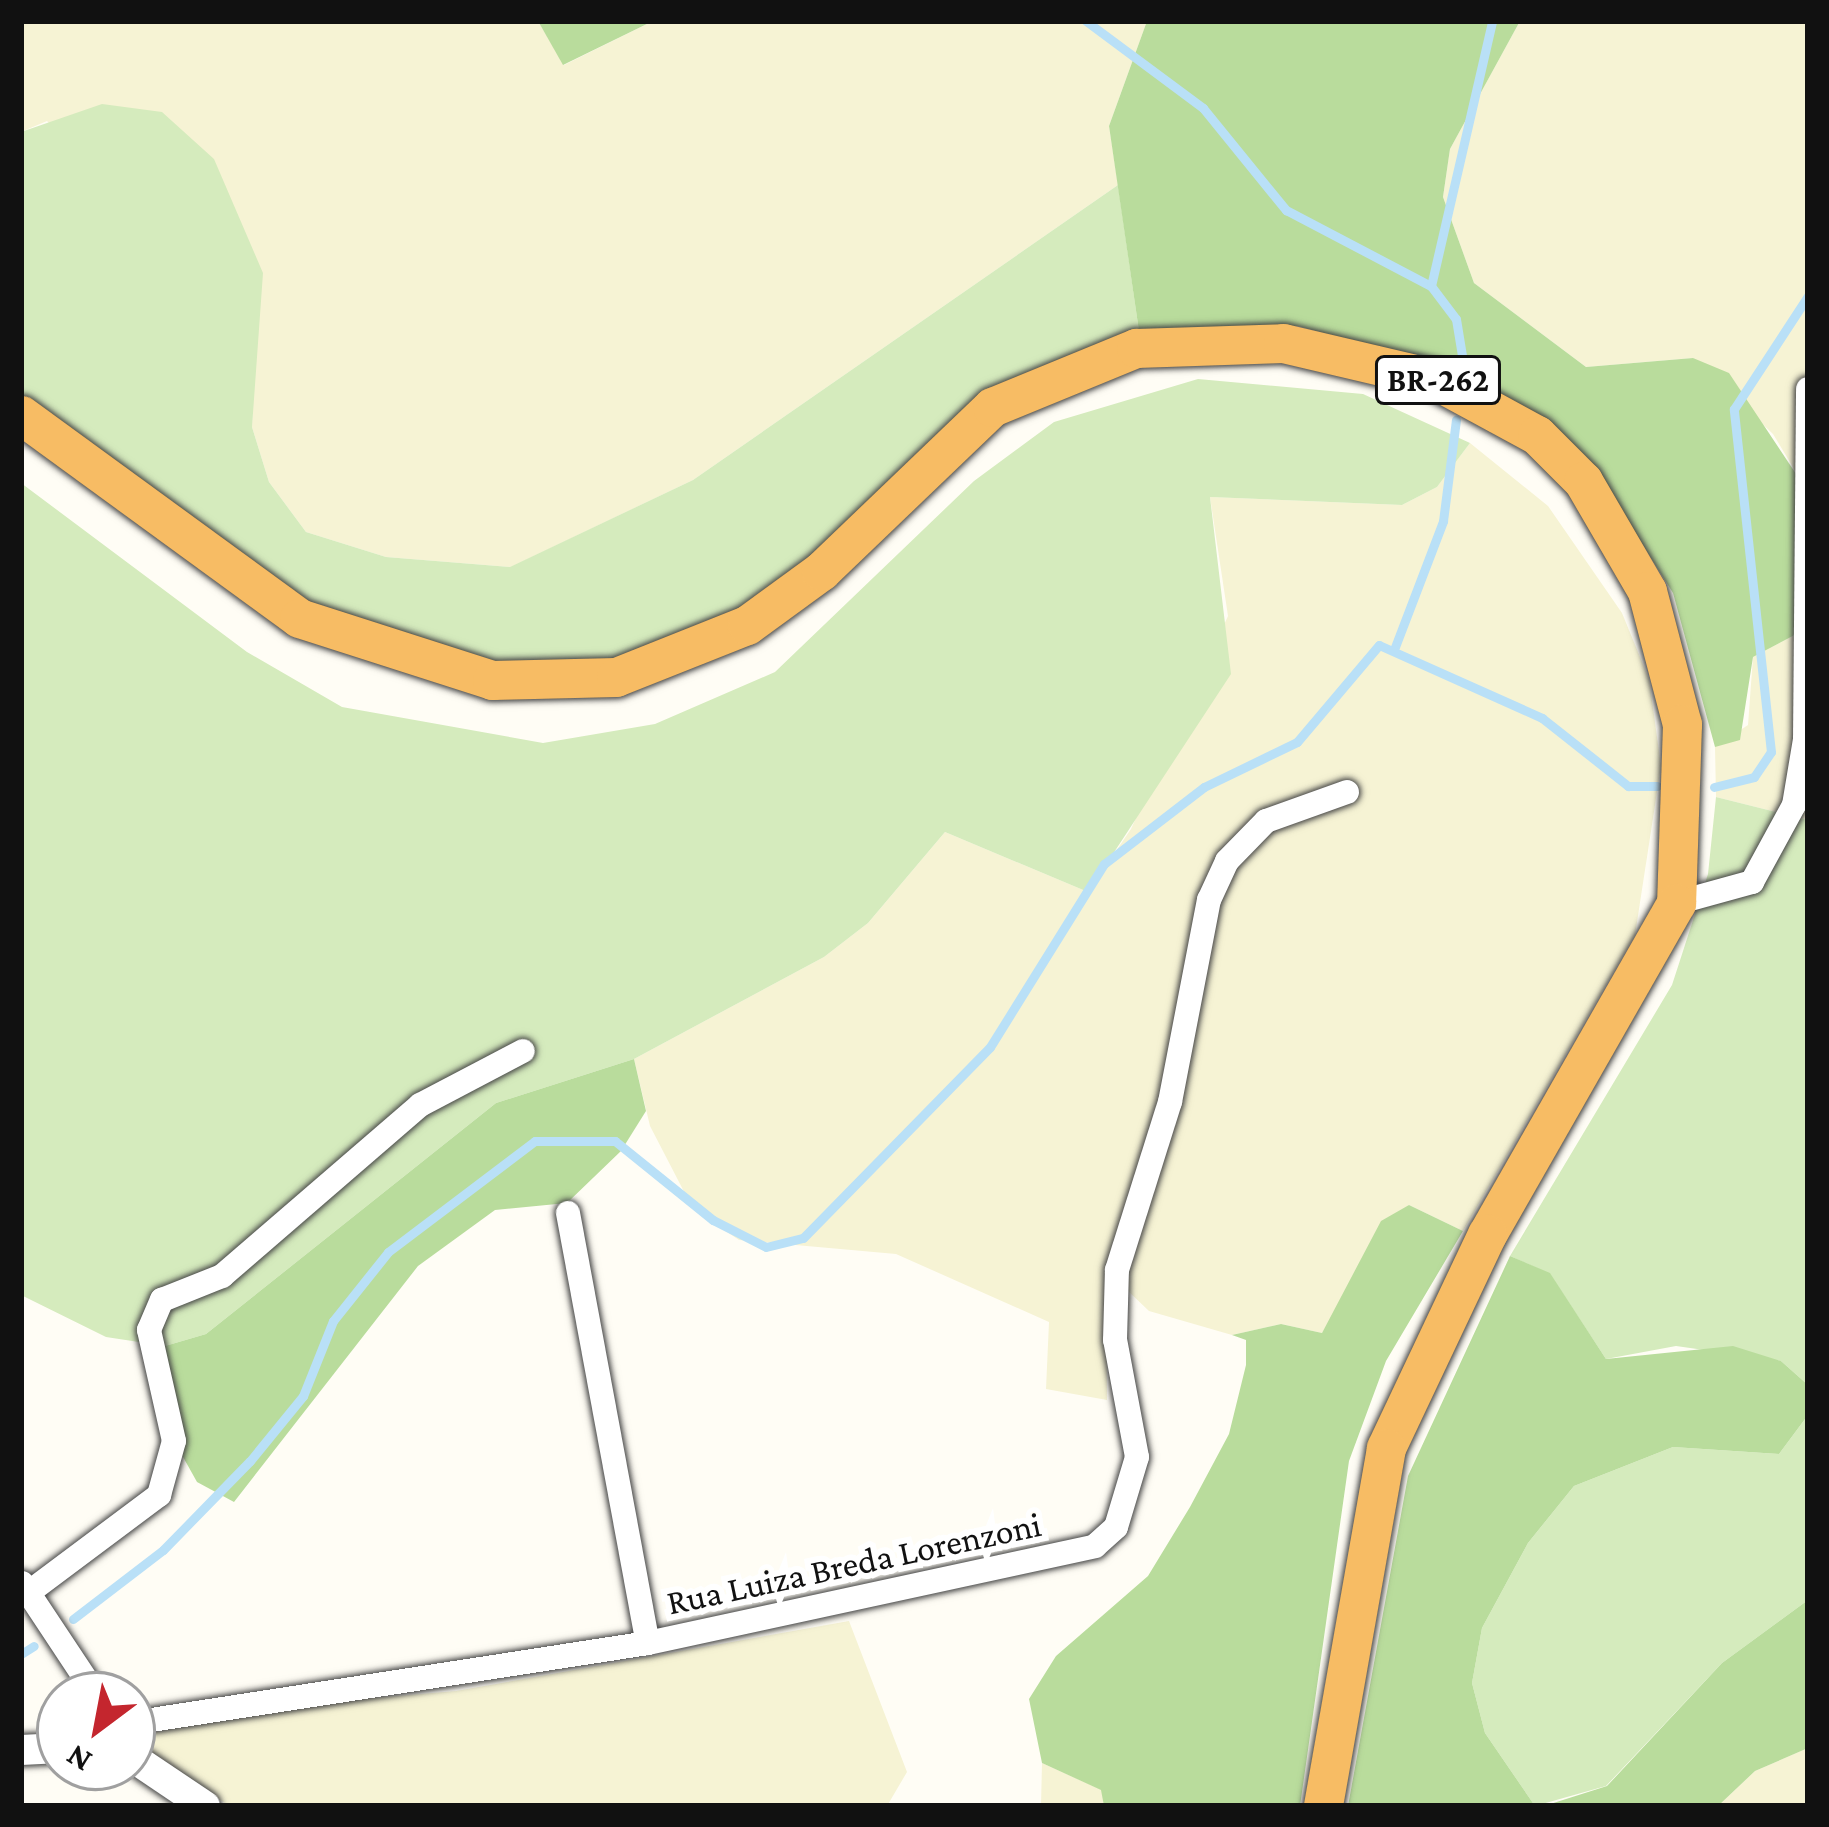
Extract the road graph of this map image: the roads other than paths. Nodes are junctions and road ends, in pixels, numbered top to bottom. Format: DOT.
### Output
graph roads {
  1 [pos="1808,389"];
  2 [pos="21,416"];
  3 [pos="1347,792"];
  4 [pos="1676,903"];
  5 [pos="523,1051"];
  6 [pos="568,1213"];
  7 [pos="24,1587"];
  8 [pos="648,1643"];
  9 [pos="80,1671"];
  10 [pos="156,1719"];
  11 [pos="156,1768"];
  12 [pos="206,1806"];
  13 [pos="1323,1806"];
  1 -- 4 [label="street"];
  2 -- 4 [label="highway, BR-262"];
  3 -- 8 [label="street, Rua Luiza Breda Lorenzoni"];
  4 -- 13 [label="highway, BR-262"];
  5 -- 7 [label="street"];
  6 -- 8 [label="street"];
  7 -- 9 [label="street"];
  8 -- 10 [label="street, Rua Luiza Breda Lorenzoni"];
  11 -- 12 [label="street"];
}
